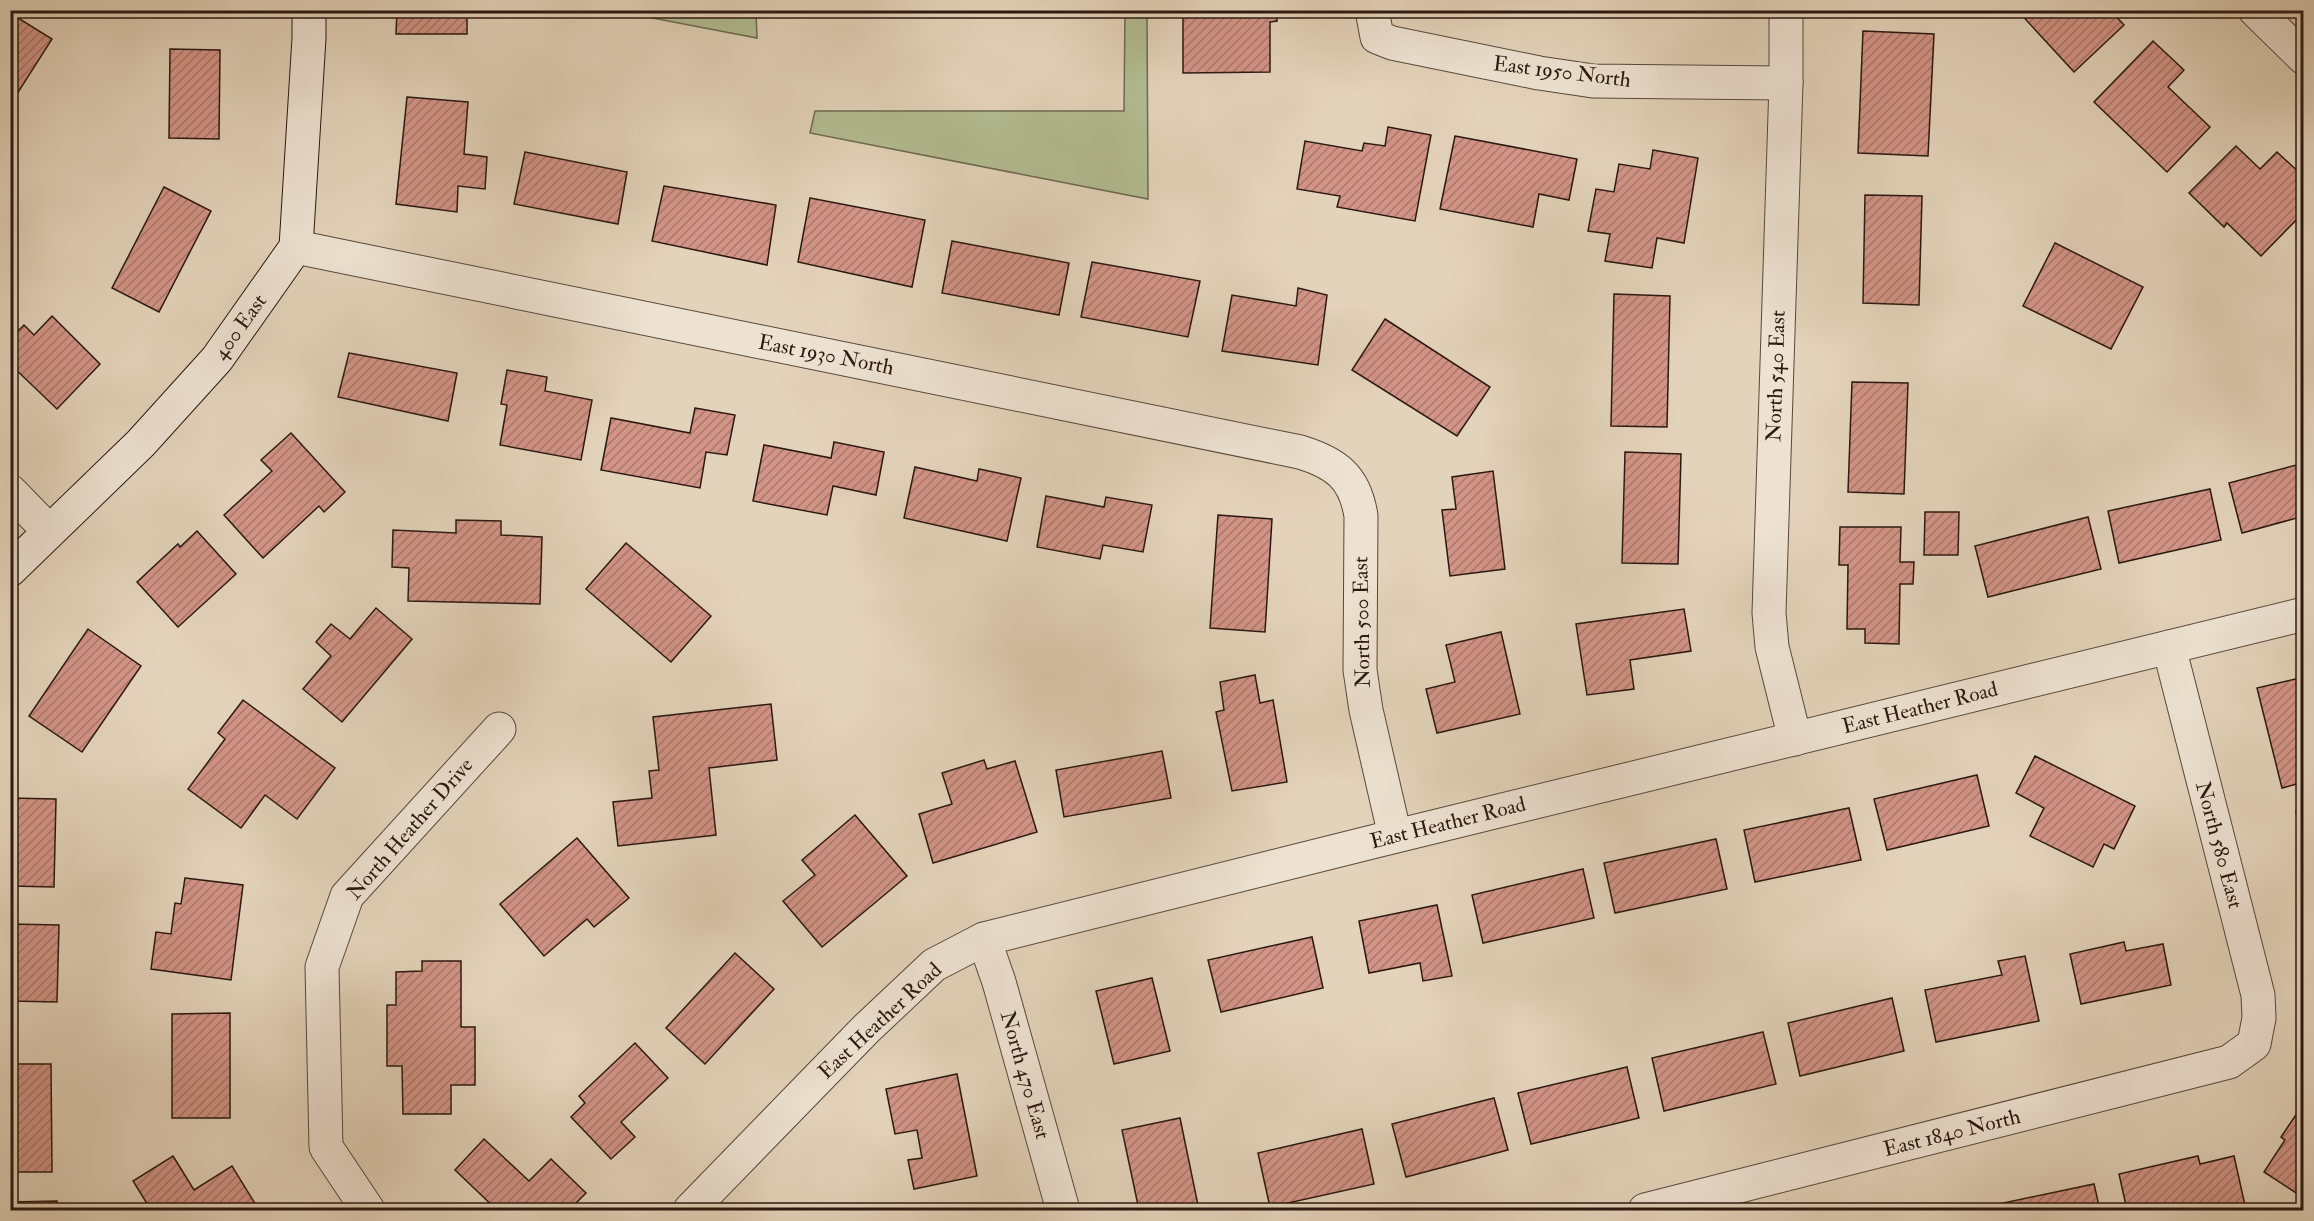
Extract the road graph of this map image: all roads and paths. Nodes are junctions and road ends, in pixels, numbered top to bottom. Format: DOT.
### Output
graph roads {
  1 [pos="309,10"];
  2 [pos="1786,10"];
  3 [pos="2255,10"];
  4 [pos="1374,24"];
  5 [pos="2304,58"];
  6 [pos="1786,84"];
  7 [pos="296,247"];
  8 [pos="1348,480"];
  9 [pos="10,491"];
  10 [pos="49,531"];
  11 [pos="10,570"];
  12 [pos="2304,614"];
  13 [pos="2169,647"];
  14 [pos="499,729"];
  15 [pos="1795,739"];
  16 [pos="1395,836"];
  17 [pos="984,939"];
  18 [pos="2254,1044"];
  19 [pos="368,1210"];
  20 [pos="690,1210"];
  21 [pos="1063,1210"];
  22 [pos="1645,1210"];
  1 -- 7 [label="street"];
  2 -- 6 [label="street, North 540 East"];
  3 -- 5 [label="street"];
  4 -- 6 [label="street, East 1950 North"];
  6 -- 15 [label="street, North 540 East"];
  7 -- 8 [label="street, East 1930 North"];
  7 -- 10 [label="street, 400 East"];
  8 -- 16 [label="street, North 500 East"];
  9 -- 10 [label="street"];
  10 -- 11 [label="street, 400 East"];
  12 -- 13 [label="street, East Heather Road"];
  13 -- 15 [label="street, East Heather Road"];
  13 -- 18 [label="street, North 580 East"];
  14 -- 19 [label="street, North Heather Drive"];
  15 -- 16 [label="street, East Heather Road"];
  16 -- 17 [label="street, East Heather Road"];
  17 -- 20 [label="street, East Heather Road"];
  17 -- 21 [label="street, North 470 East"];
  18 -- 22 [label="street, East 1840 North"];
}
